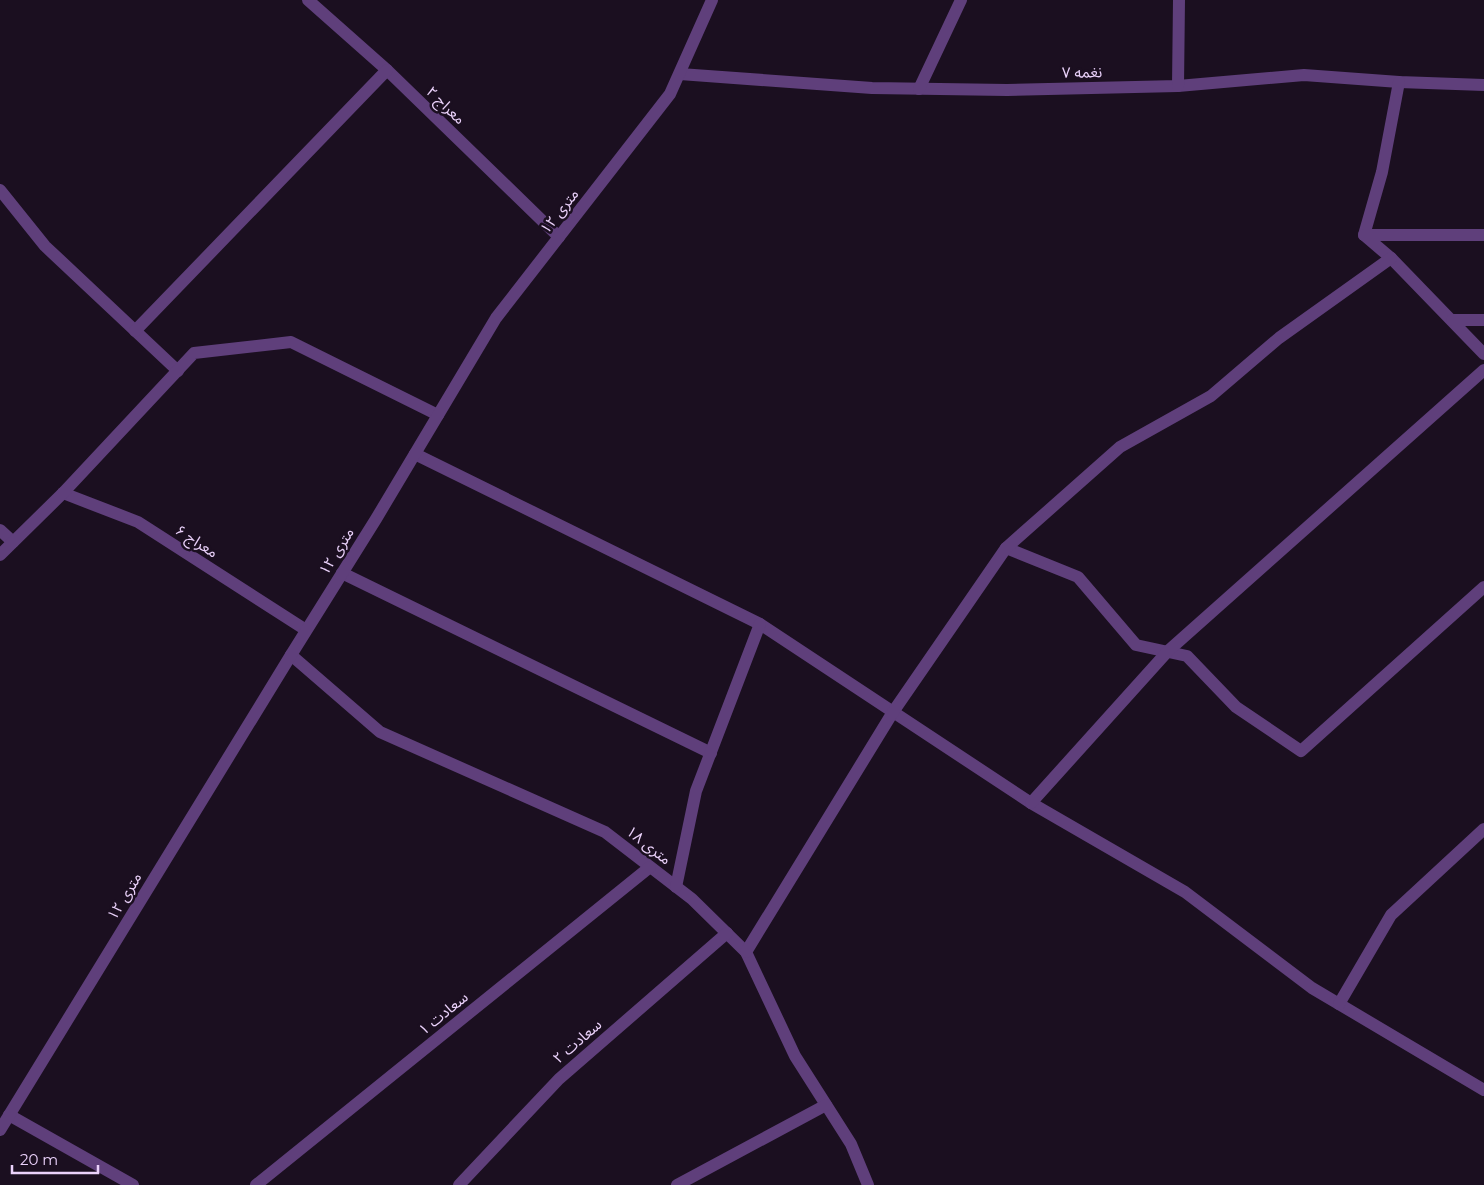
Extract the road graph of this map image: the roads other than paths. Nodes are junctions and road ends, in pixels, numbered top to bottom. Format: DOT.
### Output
graph roads {
  1 [pos="308,0"];
  2 [pos="712,0"];
  3 [pos="961,0"];
  4 [pos="1178,0"];
  5 [pos="386,70"];
  6 [pos="680,74"];
  7 [pos="1399,82"];
  8 [pos="1484,85"];
  9 [pos="1178,86"];
  10 [pos="919,89"];
  11 [pos="0,190"];
  12 [pos="1364,235"];
  13 [pos="1484,235"];
  14 [pos="559,237"];
  15 [pos="1391,258"];
  16 [pos="1452,320"];
  17 [pos="1484,320"];
  18 [pos="135,331"];
  19 [pos="1484,354"];
  20 [pos="1484,370"];
  21 [pos="178,371"];
  22 [pos="438,415"];
  23 [pos="415,454"];
  24 [pos="63,493"];
  25 [pos="0,530"];
  26 [pos="13,542"];
  27 [pos="1006,548"];
  28 [pos="0,555"];
  29 [pos="342,573"];
  30 [pos="1484,587"];
  31 [pos="760,624"];
  32 [pos="306,630"];
  33 [pos="1168,651"];
  34 [pos="291,655"];
  35 [pos="893,712"];
  36 [pos="710,753"];
  37 [pos="1031,803"];
  38 [pos="1484,830"];
  39 [pos="650,867"];
  40 [pos="676,887"];
  41 [pos="727,933"];
  42 [pos="746,952"];
  43 [pos="1339,1004"];
  44 [pos="1484,1090"];
  45 [pos="826,1105"];
  46 [pos="9,1115"];
  47 [pos="0,1130"];
  48 [pos="132,1185"];
  49 [pos="256,1185"];
  50 [pos="459,1185"];
  51 [pos="677,1185"];
  52 [pos="868,1185"];
  1 -- 5 [label="street, معراج ۲"];
  2 -- 6 [label="street, ۱۲ متری"];
  3 -- 10 [label="street"];
  4 -- 9 [label="street"];
  5 -- 14 [label="street, معراج ۲"];
  5 -- 18 [label="street"];
  6 -- 10 [label="street, نغمه ۷"];
  6 -- 14 [label="street, ۱۲ متری"];
  7 -- 8 [label="street, نغمه ۷"];
  7 -- 9 [label="street, نغمه ۷"];
  7 -- 12 [label="street"];
  9 -- 10 [label="street, نغمه ۷"];
  11 -- 18 [label="street"];
  12 -- 13 [label="street"];
  12 -- 15 [label="street"];
  14 -- 22 [label="street, ۱۲ متری"];
  15 -- 16 [label="street"];
  15 -- 27 [label="street"];
  16 -- 17 [label="street"];
  16 -- 19 [label="street"];
  18 -- 21 [label="street"];
  20 -- 33 [label="street"];
  21 -- 22 [label="street"];
  21 -- 24 [label="street"];
  22 -- 23 [label="street, ۱۲ متری"];
  23 -- 29 [label="street, ۱۲ متری"];
  23 -- 31 [label="street"];
  24 -- 26 [label="street"];
  24 -- 32 [label="street, معراج ۶"];
  25 -- 26 [label="street"];
  26 -- 28 [label="street"];
  27 -- 33 [label="street"];
  27 -- 35 [label="street"];
  29 -- 32 [label="street, ۱۲ متری"];
  29 -- 36 [label="street"];
  30 -- 33 [label="street"];
  31 -- 35 [label="street"];
  31 -- 36 [label="street"];
  32 -- 34 [label="street, ۱۲ متری"];
  33 -- 37 [label="street"];
  34 -- 39 [label="street, ۱۸ متری"];
  34 -- 46 [label="street, ۱۲ متری"];
  35 -- 37 [label="street"];
  35 -- 42 [label="street"];
  36 -- 40 [label="street"];
  37 -- 43 [label="street"];
  38 -- 43 [label="street"];
  39 -- 40 [label="street, ۱۸ متری"];
  39 -- 49 [label="street, سعادت ۱"];
  40 -- 41 [label="street, ۱۸ متری"];
  41 -- 42 [label="street, ۱۸ متری"];
  41 -- 50 [label="street, سعادت ۲"];
  42 -- 45 [label="street, ۱۸ متری"];
  43 -- 44 [label="street"];
  45 -- 51 [label="street"];
  45 -- 52 [label="street, ۱۸ متری"];
  46 -- 47 [label="street, ۱۲ متری"];
  46 -- 48 [label="street"];
}
